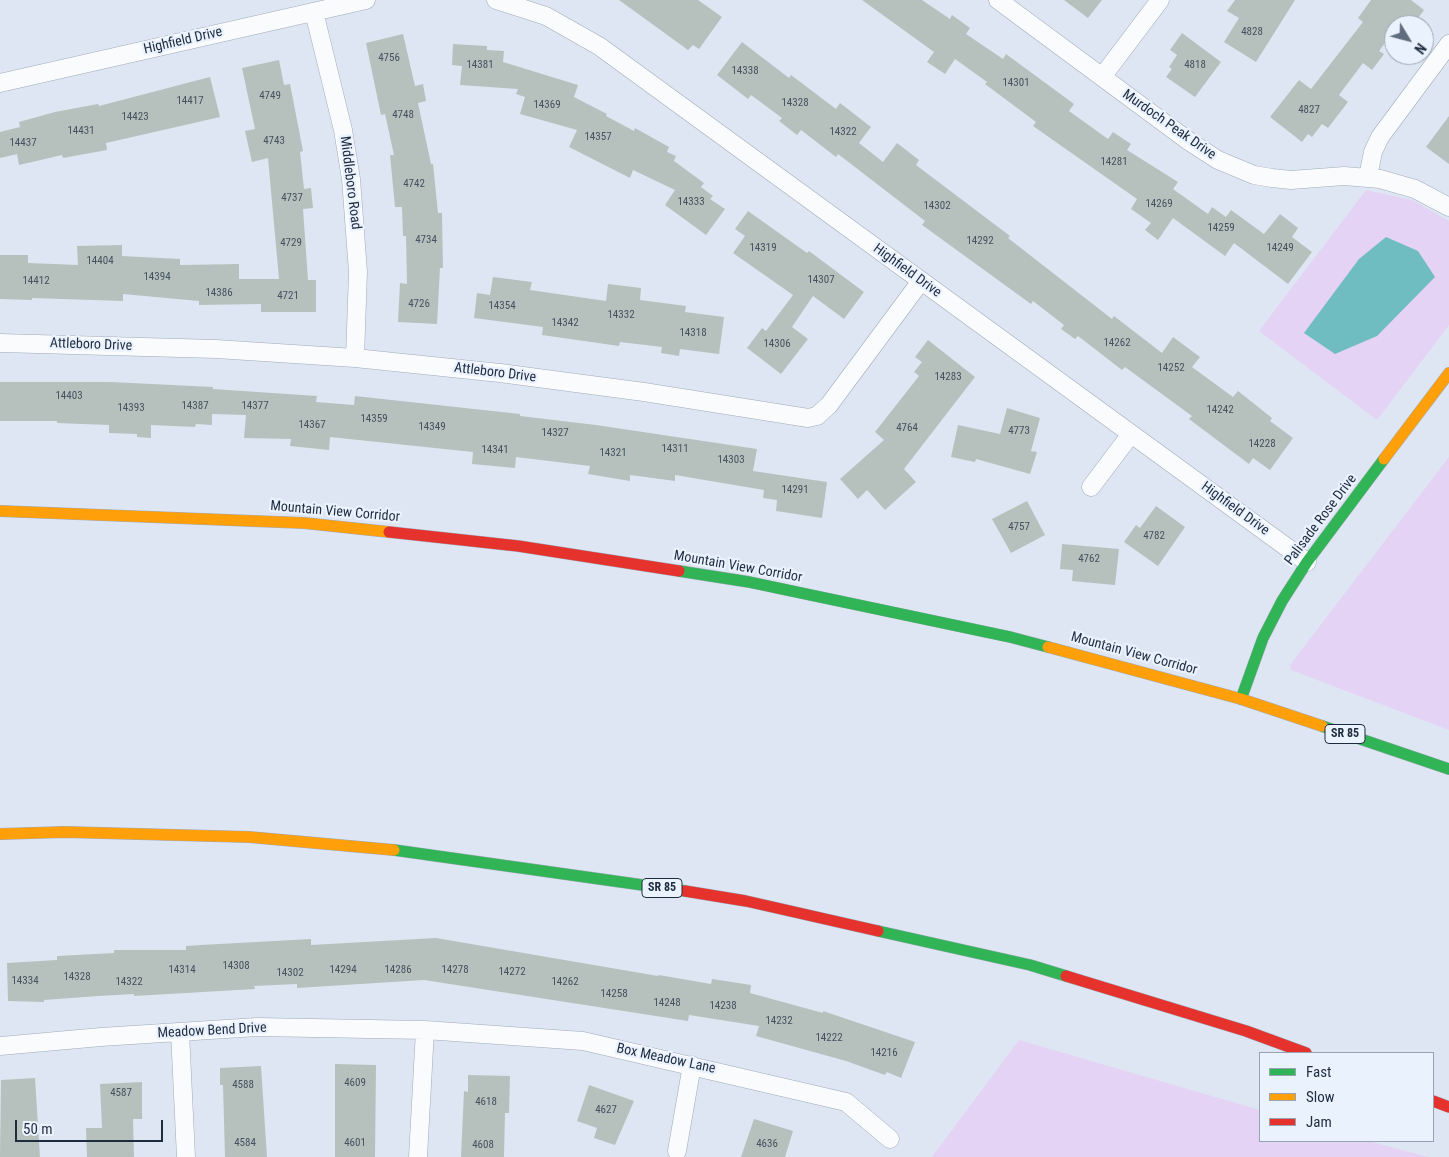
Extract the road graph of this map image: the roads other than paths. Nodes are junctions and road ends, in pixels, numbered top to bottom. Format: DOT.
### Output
graph roads {
  1 [pos="366,0"];
  2 [pos="496,0"];
  3 [pos="998,0"];
  4 [pos="1160,0"];
  5 [pos="314,12"];
  6 [pos="1449,44"];
  7 [pos="1102,77"];
  8 [pos="0,83"];
  9 [pos="1368,177"];
  10 [pos="1449,207"];
  11 [pos="921,281"];
  12 [pos="0,343"];
  13 [pos="355,358"];
  14 [pos="1449,373"];
  15 [pos="1131,434"];
  16 [pos="1091,487"];
  17 [pos="0,511"];
  18 [pos="1307,562"];
  19 [pos="1241,699"];
  20 [pos="1449,769"];
  21 [pos="0,834"];
  22 [pos="426,1030"];
  23 [pos="180,1032"];
  24 [pos="0,1046"];
  25 [pos="1303,1052"];
  26 [pos="692,1064"];
  27 [pos="1434,1101"];
  28 [pos="1449,1107"];
  29 [pos="890,1138"];
  30 [pos="677,1151"];
  31 [pos="186,1157"];
  32 [pos="418,1157"];
  1 -- 5 [label="street, Highfield Drive"];
  2 -- 11 [label="street, Highfield Drive"];
  3 -- 7 [label="street, Murdoch Peak Drive"];
  4 -- 7 [label="street"];
  5 -- 8 [label="street, Highfield Drive"];
  5 -- 13 [label="street, Middleboro Road"];
  6 -- 9 [label="street"];
  7 -- 9 [label="street, Murdoch Peak Drive"];
  9 -- 10 [label="street, Murdoch Peak Drive"];
  11 -- 13 [label="street, Attleboro Drive"];
  11 -- 15 [label="street, Highfield Drive"];
  12 -- 13 [label="street, Attleboro Drive"];
  14 -- 18 [label="main road, Palisade Rose Drive"];
  15 -- 16 [label="street"];
  15 -- 18 [label="street, Highfield Drive"];
  17 -- 19 [label="main road, Mountain View Corridor / SR 85"];
  18 -- 19 [label="main road, Palisade Rose Drive"];
  19 -- 20 [label="main road, Mountain View Corridor / SR 85"];
  21 -- 25 [label="main road, SR 85"];
  22 -- 23 [label="street, Meadow Bend Drive"];
  22 -- 26 [label="street, Box Meadow Lane"];
  22 -- 32 [label="street"];
  23 -- 24 [label="street, Meadow Bend Drive"];
  23 -- 31 [label="street"];
  26 -- 29 [label="street, Box Meadow Lane"];
  26 -- 30 [label="street"];
  27 -- 28 [label="main road"];
}
